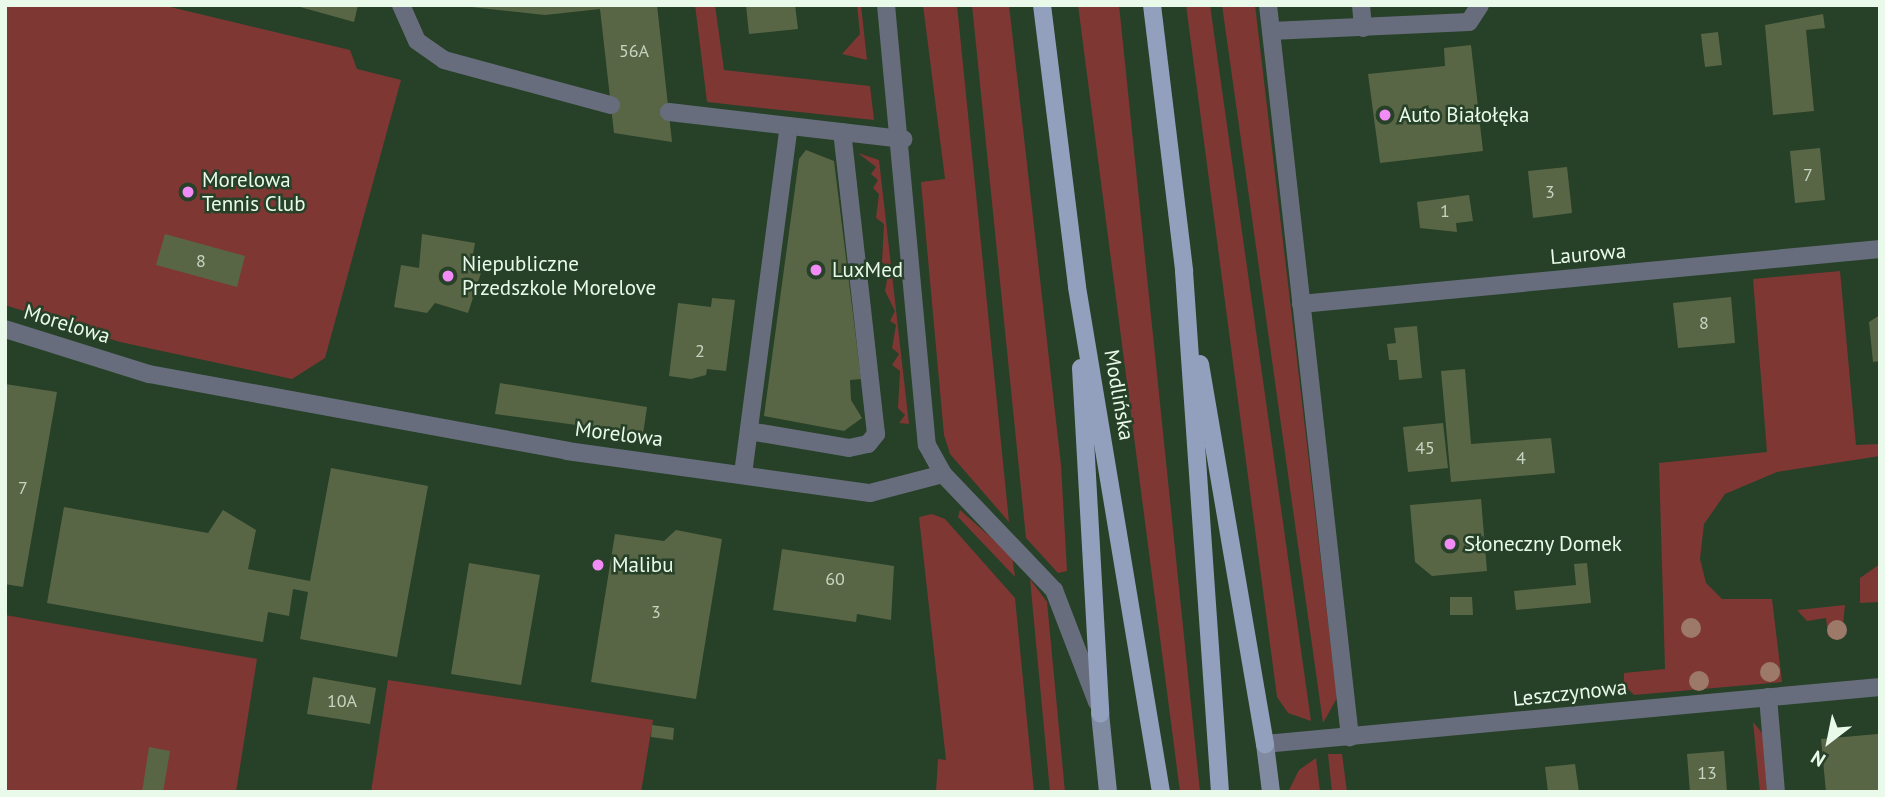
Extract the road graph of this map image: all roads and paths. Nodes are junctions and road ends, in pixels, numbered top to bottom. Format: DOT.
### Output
graph roads {
  1 [pos="401,5"];
  2 [pos="886,5"];
  3 [pos="1042,5"];
  4 [pos="1152,5"];
  5 [pos="1268,5"];
  6 [pos="1361,5"];
  7 [pos="1480,5"];
  8 [pos="1363,28"];
  9 [pos="1271,31"];
  10 [pos="611,106"];
  11 [pos="669,112"];
  12 [pos="789,126"];
  13 [pos="842,132"];
  14 [pos="903,139"];
  15 [pos="1880,249"];
  16 [pos="1184,271"];
  17 [pos="1077,288"];
  18 [pos="1301,304"];
  19 [pos="5,329"];
  20 [pos="749,431"];
  21 [pos="743,474"];
  22 [pos="943,474"];
  23 [pos="1880,687"];
  24 [pos="1768,697"];
  25 [pos="1100,713"];
  26 [pos="1350,737"];
  27 [pos="1265,744"];
  28 [pos="1108,792"];
  29 [pos="1161,792"];
  30 [pos="1220,792"];
  31 [pos="1271,792"];
  32 [pos="1776,792"];
  1 -- 10 [label="street"];
  2 -- 14 [label="street"];
  3 -- 17 [label="main road, Modlińska"];
  4 -- 16 [label="main road"];
  5 -- 9 [label="street"];
  6 -- 8 [label="street"];
  7 -- 8 [label="street"];
  8 -- 9 [label="street"];
  9 -- 18 [label="street"];
  11 -- 12 [label="street"];
  12 -- 13 [label="street"];
  12 -- 20 [label="street"];
  13 -- 14 [label="street"];
  13 -- 20 [label="street"];
  14 -- 22 [label="street"];
  15 -- 18 [label="street, Laurowa"];
  16 -- 27 [label="main road"];
  16 -- 30 [label="main road"];
  17 -- 25 [label="main road"];
  17 -- 29 [label="main road, Modlińska"];
  18 -- 26 [label="street"];
  19 -- 21 [label="street, Morelowa"];
  20 -- 21 [label="street"];
  21 -- 22 [label="street, Morelowa"];
  22 -- 25 [label="street"];
  23 -- 24 [label="street, Leszczynowa"];
  24 -- 26 [label="street, Leszczynowa"];
  24 -- 32 [label="street"];
  25 -- 28 [label="main road"];
  26 -- 27 [label="street, Leszczynowa"];
  27 -- 31 [label="main road"];
}
